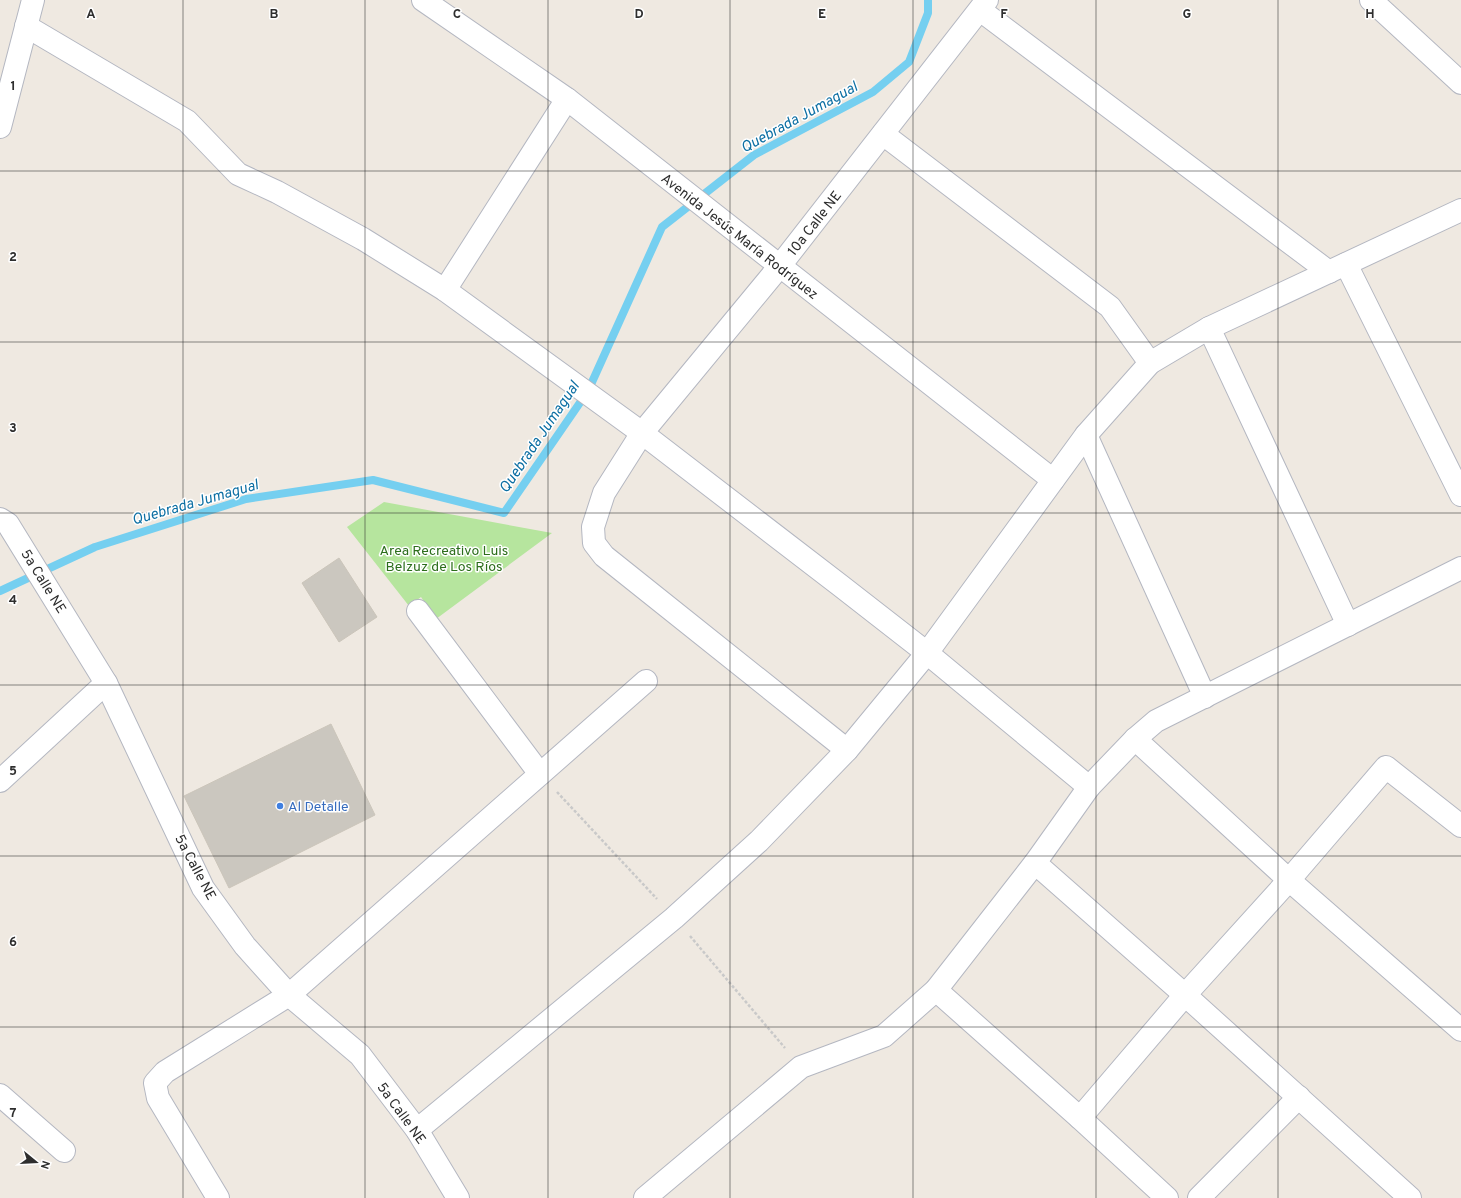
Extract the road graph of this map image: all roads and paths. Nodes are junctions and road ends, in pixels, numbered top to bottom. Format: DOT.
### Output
graph roads {
  1 [pos="33,0"];
  2 [pos="423,0"];
  3 [pos="1372,0"];
  4 [pos="983,5"];
  5 [pos="26,26"];
  6 [pos="1461,83"];
  7 [pos="5,86"];
  8 [pos="567,99"];
  9 [pos="0,127"];
  10 [pos="883,134"];
  11 [pos="1461,210"];
  12 [pos="779,267"];
  13 [pos="1338,268"];
  14 [pos="445,290"];
  15 [pos="1209,328"];
  16 [pos="1150,362"];
  17 [pos="642,433"];
  18 [pos="1086,435"];
  19 [pos="1052,480"];
  20 [pos="1461,495"];
  21 [pos="0,519"];
  22 [pos="1461,568"];
  23 [pos="418,611"];
  24 [pos="1348,625"];
  25 [pos="927,653"];
  26 [pos="646,681"];
  27 [pos="106,683"];
  28 [pos="1205,697"];
  29 [pos="1135,739"];
  30 [pos="847,750"];
  31 [pos="540,774"];
  32 [pos="0,781"];
  33 [pos="1089,787"];
  34 [pos="1461,826"];
  35 [pos="1035,863"];
  36 [pos="1289,880"];
  37 [pos="936,990"];
  38 [pos="289,995"];
  39 [pos="1185,995"];
  40 [pos="1461,1030"];
  41 [pos="0,1096"];
  42 [pos="1299,1097"];
  43 [pos="1080,1118"];
  44 [pos="417,1130"];
  45 [pos="64,1151"];
  46 [pos="218,1198"];
  47 [pos="458,1198"];
  48 [pos="645,1198"];
  49 [pos="1167,1198"];
  50 [pos="1199,1198"];
  51 [pos="1410,1198"];
  1 -- 5 [label="street"];
  2 -- 8 [label="street, Avenida Jesús María Rodríguez"];
  3 -- 6 [label="street"];
  4 -- 10 [label="street, 10a Calle NE"];
  4 -- 13 [label="street"];
  5 -- 7 [label="street"];
  5 -- 14 [label="street"];
  7 -- 9 [label="street"];
  8 -- 12 [label="street, Avenida Jesús María Rodríguez"];
  8 -- 14 [label="street"];
  10 -- 12 [label="street, 10a Calle NE"];
  10 -- 16 [label="street"];
  11 -- 13 [label="street"];
  12 -- 17 [label="street, 10a Calle NE"];
  12 -- 19 [label="street, Avenida Jesús María Rodríguez"];
  13 -- 15 [label="street"];
  13 -- 20 [label="street"];
  14 -- 17 [label="street"];
  15 -- 16 [label="street"];
  15 -- 24 [label="street"];
  16 -- 18 [label="street"];
  17 -- 25 [label="street"];
  17 -- 30 [label="street, 10a Calle NE"];
  18 -- 19 [label="street"];
  18 -- 28 [label="street"];
  19 -- 25 [label="street"];
  21 -- 27 [label="street, 5a Calle NE"];
  22 -- 24 [label="street"];
  23 -- 31 [label="street"];
  24 -- 28 [label="street"];
  25 -- 30 [label="street"];
  25 -- 33 [label="street"];
  26 -- 31 [label="street"];
  27 -- 32 [label="street"];
  27 -- 38 [label="street, 5a Calle NE"];
  28 -- 29 [label="street"];
  29 -- 33 [label="street"];
  29 -- 36 [label="street"];
  30 -- 44 [label="street"];
  31 -- 38 [label="street"];
  33 -- 35 [label="street"];
  34 -- 36 [label="street"];
  35 -- 37 [label="street"];
  35 -- 39 [label="street"];
  36 -- 39 [label="street"];
  36 -- 40 [label="street"];
  37 -- 43 [label="street"];
  37 -- 48 [label="street"];
  38 -- 44 [label="street, 5a Calle NE"];
  38 -- 46 [label="street"];
  39 -- 42 [label="street"];
  39 -- 43 [label="street"];
  41 -- 45 [label="street"];
  42 -- 50 [label="street"];
  42 -- 51 [label="street"];
  43 -- 49 [label="street"];
  44 -- 47 [label="street, 5a Calle NE"];
}
